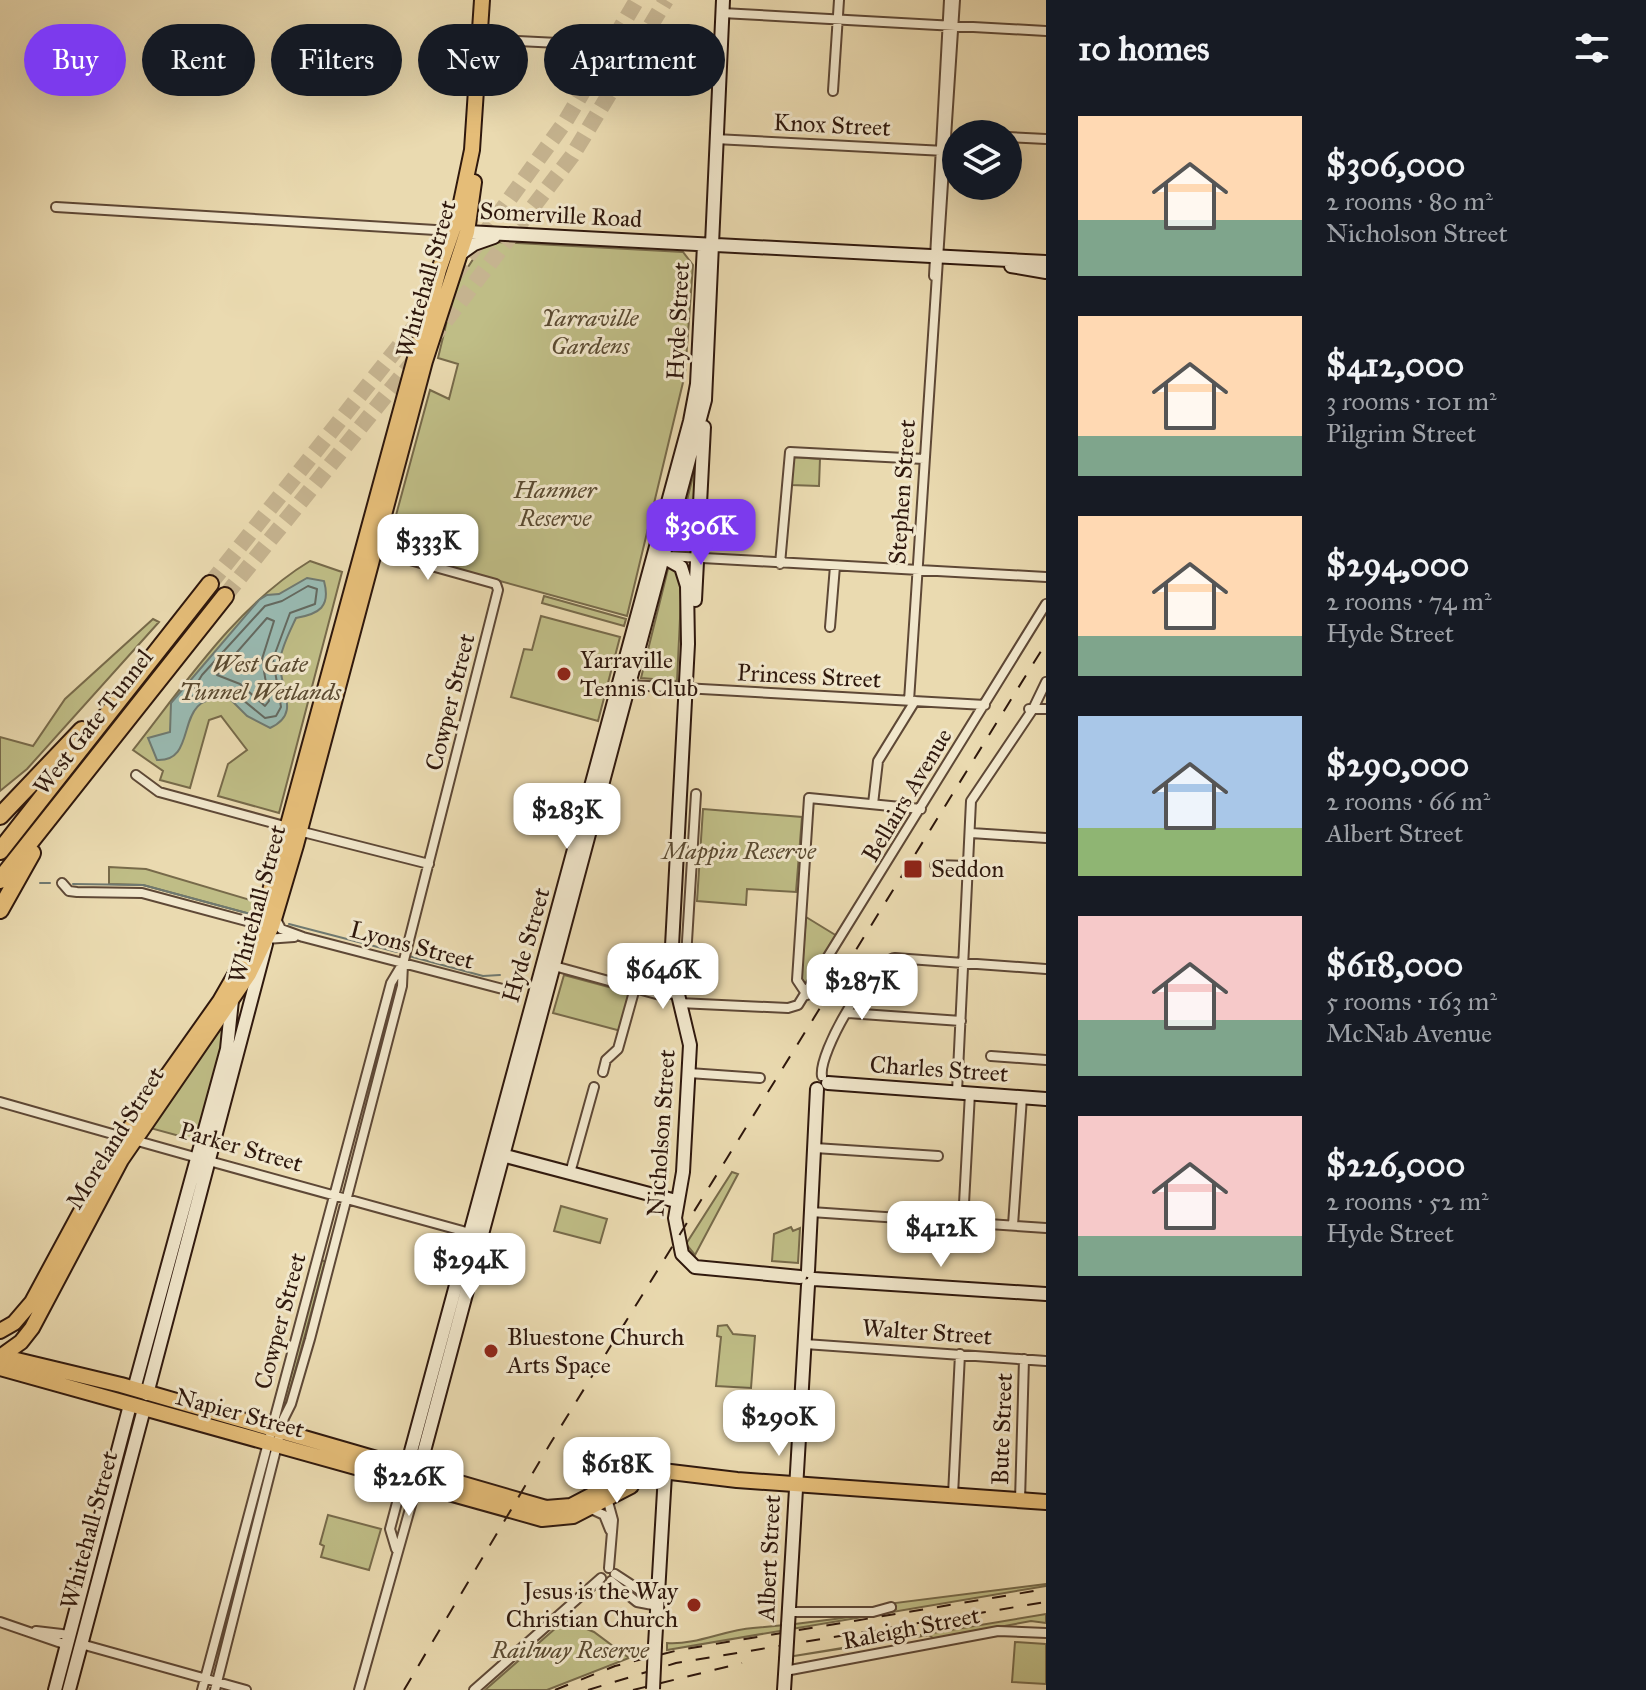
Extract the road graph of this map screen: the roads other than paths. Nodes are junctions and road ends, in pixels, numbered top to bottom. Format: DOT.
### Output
graph roads {
  1 [pos="482,0"];
  2 [pos="839,0"];
  3 [pos="949,0"];
  4 [pos="955,0"];
  5 [pos="722,7"];
  6 [pos="838,20"];
  7 [pos="481,24"];
  8 [pos="951,26"];
  9 [pos="1046,31"];
  10 [pos="833,91"];
  11 [pos="477,96"];
  12 [pos="717,96"];
  13 [pos="948,120"];
  14 [pos="1022,138"];
  15 [pos="715,139"];
  16 [pos="1046,139"];
  17 [pos="942,150"];
  18 [pos="942,165"];
  19 [pos="56,207"];
  20 [pos="460,231"];
  21 [pos="513,233"];
  22 [pos="708,244"];
  23 [pos="460,254"];
  24 [pos="936,256"];
  25 [pos="968,257"];
  26 [pos="1046,262"];
  27 [pos="1046,272"];
  28 [pos="705,400"];
  29 [pos="924,459"];
  30 [pos="369,549"];
  31 [pos="660,554"];
  32 [pos="694,559"];
  33 [pos="780,564"];
  34 [pos="835,566"];
  35 [pos="917,571"];
  36 [pos="1046,577"];
  37 [pos="210,584"];
  38 [pos="225,596"];
  39 [pos="687,604"];
  40 [pos="1046,604"];
  41 [pos="830,627"];
  42 [pos="688,640"];
  43 [pos="1046,681"];
  44 [pos="625,686"];
  45 [pos="686,689"];
  46 [pos="121,694"];
  47 [pos="912,701"];
  48 [pos="985,705"];
  49 [pos="1031,708"];
  50 [pos="1046,709"];
  51 [pos="136,775"];
  52 [pos="696,794"];
  53 [pos="873,804"];
  54 [pos="921,809"];
  55 [pos="1,814"];
  56 [pos="294,829"];
  57 [pos="971,833"];
  58 [pos="32,834"];
  59 [pos="1046,838"];
  60 [pos="0,851"];
  61 [pos="429,864"];
  62 [pos="935,865"];
  63 [pos="969,866"];
  64 [pos="0,880"];
  65 [pos="62,883"];
  66 [pos="0,910"];
  67 [pos="275,917"];
  68 [pos="264,932"];
  69 [pos="303,937"];
  70 [pos="964,962"];
  71 [pos="403,964"];
  72 [pos="554,966"];
  73 [pos="1046,969"];
  74 [pos="238,972"];
  75 [pos="635,988"];
  76 [pos="510,991"];
  77 [pos="807,995"];
  78 [pos="678,998"];
  79 [pos="232,1000"];
  80 [pos="539,1000"];
  81 [pos="848,1013"];
  82 [pos="961,1021"];
  83 [pos="991,1056"];
  84 [pos="1046,1060"];
  85 [pos="603,1072"];
  86 [pos="689,1073"];
  87 [pos="760,1078"];
  88 [pos="822,1085"];
  89 [pos="594,1087"];
  90 [pos="964,1093"];
  91 [pos="1022,1097"];
  92 [pos="1046,1099"];
  93 [pos="0,1102"];
  94 [pos="129,1139"];
  95 [pos="815,1148"];
  96 [pos="498,1154"];
  97 [pos="938,1156"];
  98 [pos="121,1160"];
  99 [pos="204,1160"];
  100 [pos="570,1173"];
  101 [pos="340,1197"];
  102 [pos="676,1201"];
  103 [pos="86,1202"];
  104 [pos="811,1212"];
  105 [pos="963,1222"];
  106 [pos="1013,1225"];
  107 [pos="1046,1228"];
  108 [pos="476,1234"];
  109 [pos="808,1278"];
  110 [pos="1046,1294"];
  111 [pos="0,1331"];
  112 [pos="805,1344"];
  113 [pos="960,1354"];
  114 [pos="0,1359"];
  115 [pos="1024,1359"];
  116 [pos="1046,1361"];
  117 [pos="139,1399"];
  118 [pos="276,1437"];
  119 [pos="119,1445"];
  120 [pos="134,1449"];
  121 [pos="665,1474"];
  122 [pos="412,1475"];
  123 [pos="795,1483"];
  124 [pos="256,1490"];
  125 [pos="267,1492"];
  126 [pos="953,1495"];
  127 [pos="605,1498"];
  128 [pos="1020,1500"];
  129 [pos="1046,1502"];
  130 [pos="587,1503"];
  131 [pos="611,1535"];
  132 [pos="396,1550"];
  133 [pos="238,1558"];
  134 [pos="249,1561"];
  135 [pos="612,1574"];
  136 [pos="658,1600"];
  137 [pos="891,1607"];
  138 [pos="788,1619"];
  139 [pos="0,1622"];
  140 [pos="219,1627"];
  141 [pos="230,1630"];
  142 [pos="1046,1633"];
  143 [pos="68,1640"];
  144 [pos="81,1644"];
  145 [pos="785,1665"];
  146 [pos="205,1678"];
  147 [pos="216,1686"];
  148 [pos="653,1689"];
  149 [pos="55,1690"];
  150 [pos="69,1690"];
  151 [pos="202,1690"];
  152 [pos="246,1690"];
  153 [pos="359,1690"];
  154 [pos="474,1690"];
  155 [pos="784,1690"];
  1 -- 7 [label="main road, Whitehall Street"];
  2 -- 6 [label="street"];
  3 -- 8 [label="street, Stephen Street"];
  4 -- 8 [label="street, Stephen Street"];
  5 -- 6 [label="street"];
  6 -- 8 [label="street"];
  6 -- 10 [label="street"];
  8 -- 9 [label="street"];
  8 -- 13 [label="street, Stephen Street"];
  11 -- 20 [label="main road, Whitehall Street"];
  12 -- 15 [label="street, Hyde Street"];
  14 -- 16 [label="street"];
  15 -- 17 [label="street, Knox Street"];
  15 -- 22 [label="street, Hyde Street"];
  18 -- 24 [label="street, Stephen Street"];
  19 -- 20 [label="street, Somerville Road"];
  20 -- 21 [label="street, Somerville Road"];
  20 -- 23 [label="main road, Whitehall Street"];
  20 -- 30 [label="main road, Whitehall Street"];
  21 -- 22 [label="street, Somerville Road"];
  21 -- 23 [label="street"];
  22 -- 24 [label="street, Somerville Road"];
  22 -- 28 [label="street, Hyde Street"];
  22 -- 31 [label="street, Hyde Street"];
  23 -- 30 [label="main road, Whitehall Street"];
  24 -- 25 [label="street, Somerville Road"];
  24 -- 29 [label="street, Stephen Street"];
  25 -- 26 [label="street, Somerville Road"];
  25 -- 27 [label="street, Somerville Road"];
  28 -- 31 [label="street, Hyde Street"];
  28 -- 32 [label="street, Nicholson Street"];
  29 -- 33 [label="street"];
  29 -- 35 [label="street, Stephen Street"];
  30 -- 56 [label="main road, Whitehall Street"];
  30 -- 61 [label="street, Cowper Street"];
  31 -- 32 [label="street"];
  31 -- 39 [label="street, Nicholson Street"];
  31 -- 44 [label="street, Hyde Street"];
  32 -- 33 [label="street"];
  32 -- 39 [label="street"];
  32 -- 42 [label="street, Nicholson Street"];
  33 -- 34 [label="street"];
  34 -- 35 [label="street"];
  34 -- 41 [label="street"];
  35 -- 36 [label="street"];
  35 -- 47 [label="street, Stephen Street"];
  37 -- 46 [label="highway, West Gate Tunnel"];
  38 -- 58 [label="highway, West Gate Tunnel"];
  39 -- 42 [label="street, Nicholson Street"];
  40 -- 48 [label="street, Bellairs Avenue"];
  42 -- 45 [label="street, Nicholson Street"];
  43 -- 49 [label="street"];
  44 -- 45 [label="street, Princess Street"];
  44 -- 72 [label="street, Hyde Street"];
  44 -- 80 [label="street, Hyde Street"];
  45 -- 47 [label="street, Princess Street"];
  45 -- 78 [label="street, Nicholson Street"];
  46 -- 55 [label="highway"];
  46 -- 58 [label="highway, West Gate Tunnel"];
  47 -- 48 [label="street, Princess Street"];
  47 -- 53 [label="street, Stephen Street"];
  48 -- 54 [label="street, Bellairs Avenue"];
  49 -- 50 [label="street"];
  49 -- 57 [label="street"];
  51 -- 56 [label="street"];
  52 -- 78 [label="street"];
  53 -- 54 [label="street"];
  53 -- 77 [label="street"];
  54 -- 77 [label="street, Bellairs Avenue"];
  56 -- 61 [label="street"];
  56 -- 67 [label="main road, Whitehall Street"];
  56 -- 68 [label="main road, Whitehall Street"];
  57 -- 59 [label="street"];
  57 -- 63 [label="street"];
  58 -- 60 [label="highway, West Gate Tunnel"];
  58 -- 64 [label="highway, West Gate Tunnel"];
  58 -- 66 [label="highway"];
  61 -- 71 [label="street, Cowper Street"];
  62 -- 63 [label="street"];
  63 -- 70 [label="street"];
  65 -- 68 [label="street, Lyons Street"];
  67 -- 68 [label="main road, Whitehall Street"];
  67 -- 69 [label="street, Lyons Street"];
  68 -- 69 [label="street, Lyons Street"];
  68 -- 74 [label="main road, Whitehall Street"];
  68 -- 79 [label="main road, Moreland Street"];
  68 -- 99 [label="street, Whitehall Street"];
  69 -- 71 [label="street, Lyons Street"];
  70 -- 73 [label="street"];
  70 -- 81 [label="street"];
  70 -- 82 [label="street"];
  71 -- 76 [label="street, Lyons Street"];
  71 -- 101 [label="street, Cowper Street"];
  72 -- 75 [label="street"];
  72 -- 80 [label="street, Hyde Street"];
  74 -- 79 [label="main road"];
  74 -- 94 [label="main road, Moreland Street"];
  75 -- 78 [label="street"];
  75 -- 85 [label="street"];
  77 -- 78 [label="street, Bellairs Avenue"];
  78 -- 86 [label="street, Nicholson Street"];
  79 -- 94 [label="main road, Moreland Street"];
  79 -- 99 [label="street, Whitehall Street"];
  80 -- 96 [label="street, Hyde Street"];
  81 -- 82 [label="street"];
  81 -- 88 [label="street"];
  82 -- 90 [label="street"];
  83 -- 84 [label="street"];
  86 -- 87 [label="street"];
  86 -- 102 [label="street, Nicholson Street"];
  88 -- 90 [label="street, Charles Street"];
  88 -- 95 [label="street, Albert Street"];
  89 -- 100 [label="street"];
  90 -- 91 [label="street, Charles Street"];
  90 -- 105 [label="street"];
  91 -- 92 [label="street, Charles Street"];
  91 -- 106 [label="street"];
  93 -- 94 [label="street, Parker Street"];
  94 -- 98 [label="main road, Moreland Street"];
  94 -- 99 [label="street, Parker Street"];
  94 -- 103 [label="main road, Moreland Street"];
  95 -- 97 [label="street"];
  95 -- 104 [label="street, Albert Street"];
  96 -- 100 [label="street"];
  96 -- 108 [label="street, Hyde Street"];
  98 -- 103 [label="main road"];
  98 -- 114 [label="main road, Moreland Street"];
  99 -- 101 [label="street, Parker Street"];
  99 -- 117 [label="street, Whitehall Street"];
  100 -- 102 [label="street"];
  101 -- 108 [label="street, Parker Street"];
  101 -- 118 [label="street, Cowper Street"];
  101 -- 118 [label="street, Cowper Street"];
  102 -- 109 [label="street, Nicholson Street"];
  103 -- 111 [label="main road, Moreland Street"];
  104 -- 105 [label="street"];
  104 -- 109 [label="street, Albert Street"];
  105 -- 106 [label="street"];
  106 -- 107 [label="street"];
  108 -- 122 [label="street, Hyde Street"];
  109 -- 110 [label="street"];
  109 -- 112 [label="street, Albert Street"];
  112 -- 113 [label="street, Walter Street"];
  112 -- 123 [label="street, Albert Street"];
  113 -- 115 [label="street, Walter Street"];
  113 -- 126 [label="street"];
  114 -- 117 [label="main road, Napier Street"];
  115 -- 116 [label="street, Walter Street"];
  115 -- 128 [label="street, Bute Street"];
  117 -- 118 [label="main road, Napier Street"];
  117 -- 119 [label="street, Whitehall Street"];
  117 -- 120 [label="street, Whitehall Street"];
  118 -- 122 [label="main road, Napier Street"];
  118 -- 124 [label="street, Cowper Street"];
  118 -- 125 [label="street, Cowper Street"];
  119 -- 120 [label="street"];
  119 -- 143 [label="street, Whitehall Street"];
  120 -- 144 [label="street, Whitehall Street"];
  121 -- 123 [label="main road"];
  121 -- 127 [label="main road"];
  121 -- 130 [label="main road"];
  121 -- 136 [label="street"];
  122 -- 130 [label="main road, Napier Street"];
  122 -- 130 [label="main road, Napier Street"];
  122 -- 132 [label="street, Hyde Street"];
  122 -- 132 [label="street, Hyde Street"];
  123 -- 126 [label="main road"];
  123 -- 138 [label="street, Albert Street"];
  124 -- 125 [label="street"];
  124 -- 133 [label="street, Cowper Street"];
  125 -- 134 [label="street, Cowper Street"];
  126 -- 128 [label="main road"];
  127 -- 130 [label="main road"];
  127 -- 131 [label="street"];
  128 -- 129 [label="main road"];
  130 -- 131 [label="street"];
  131 -- 135 [label="street"];
  132 -- 153 [label="street, Hyde Street"];
  133 -- 134 [label="street"];
  133 -- 140 [label="street, Cowper Street"];
  134 -- 141 [label="street, Cowper Street"];
  135 -- 136 [label="street"];
  135 -- 154 [label="street"];
  136 -- 148 [label="street, bridge"];
  137 -- 138 [label="street"];
  138 -- 145 [label="street, Albert Street, bridge"];
  139 -- 143 [label="street"];
  140 -- 141 [label="street"];
  140 -- 146 [label="street, Cowper Street"];
  141 -- 147 [label="street, Cowper Street"];
  142 -- 145 [label="street, Raleigh Street"];
  143 -- 144 [label="street"];
  143 -- 149 [label="street, Whitehall Street"];
  144 -- 146 [label="street"];
  144 -- 150 [label="street, Whitehall Street"];
  145 -- 155 [label="street, Albert Street"];
  146 -- 147 [label="street"];
  146 -- 151 [label="street, Cowper Street"];
  147 -- 152 [label="street"];
}
